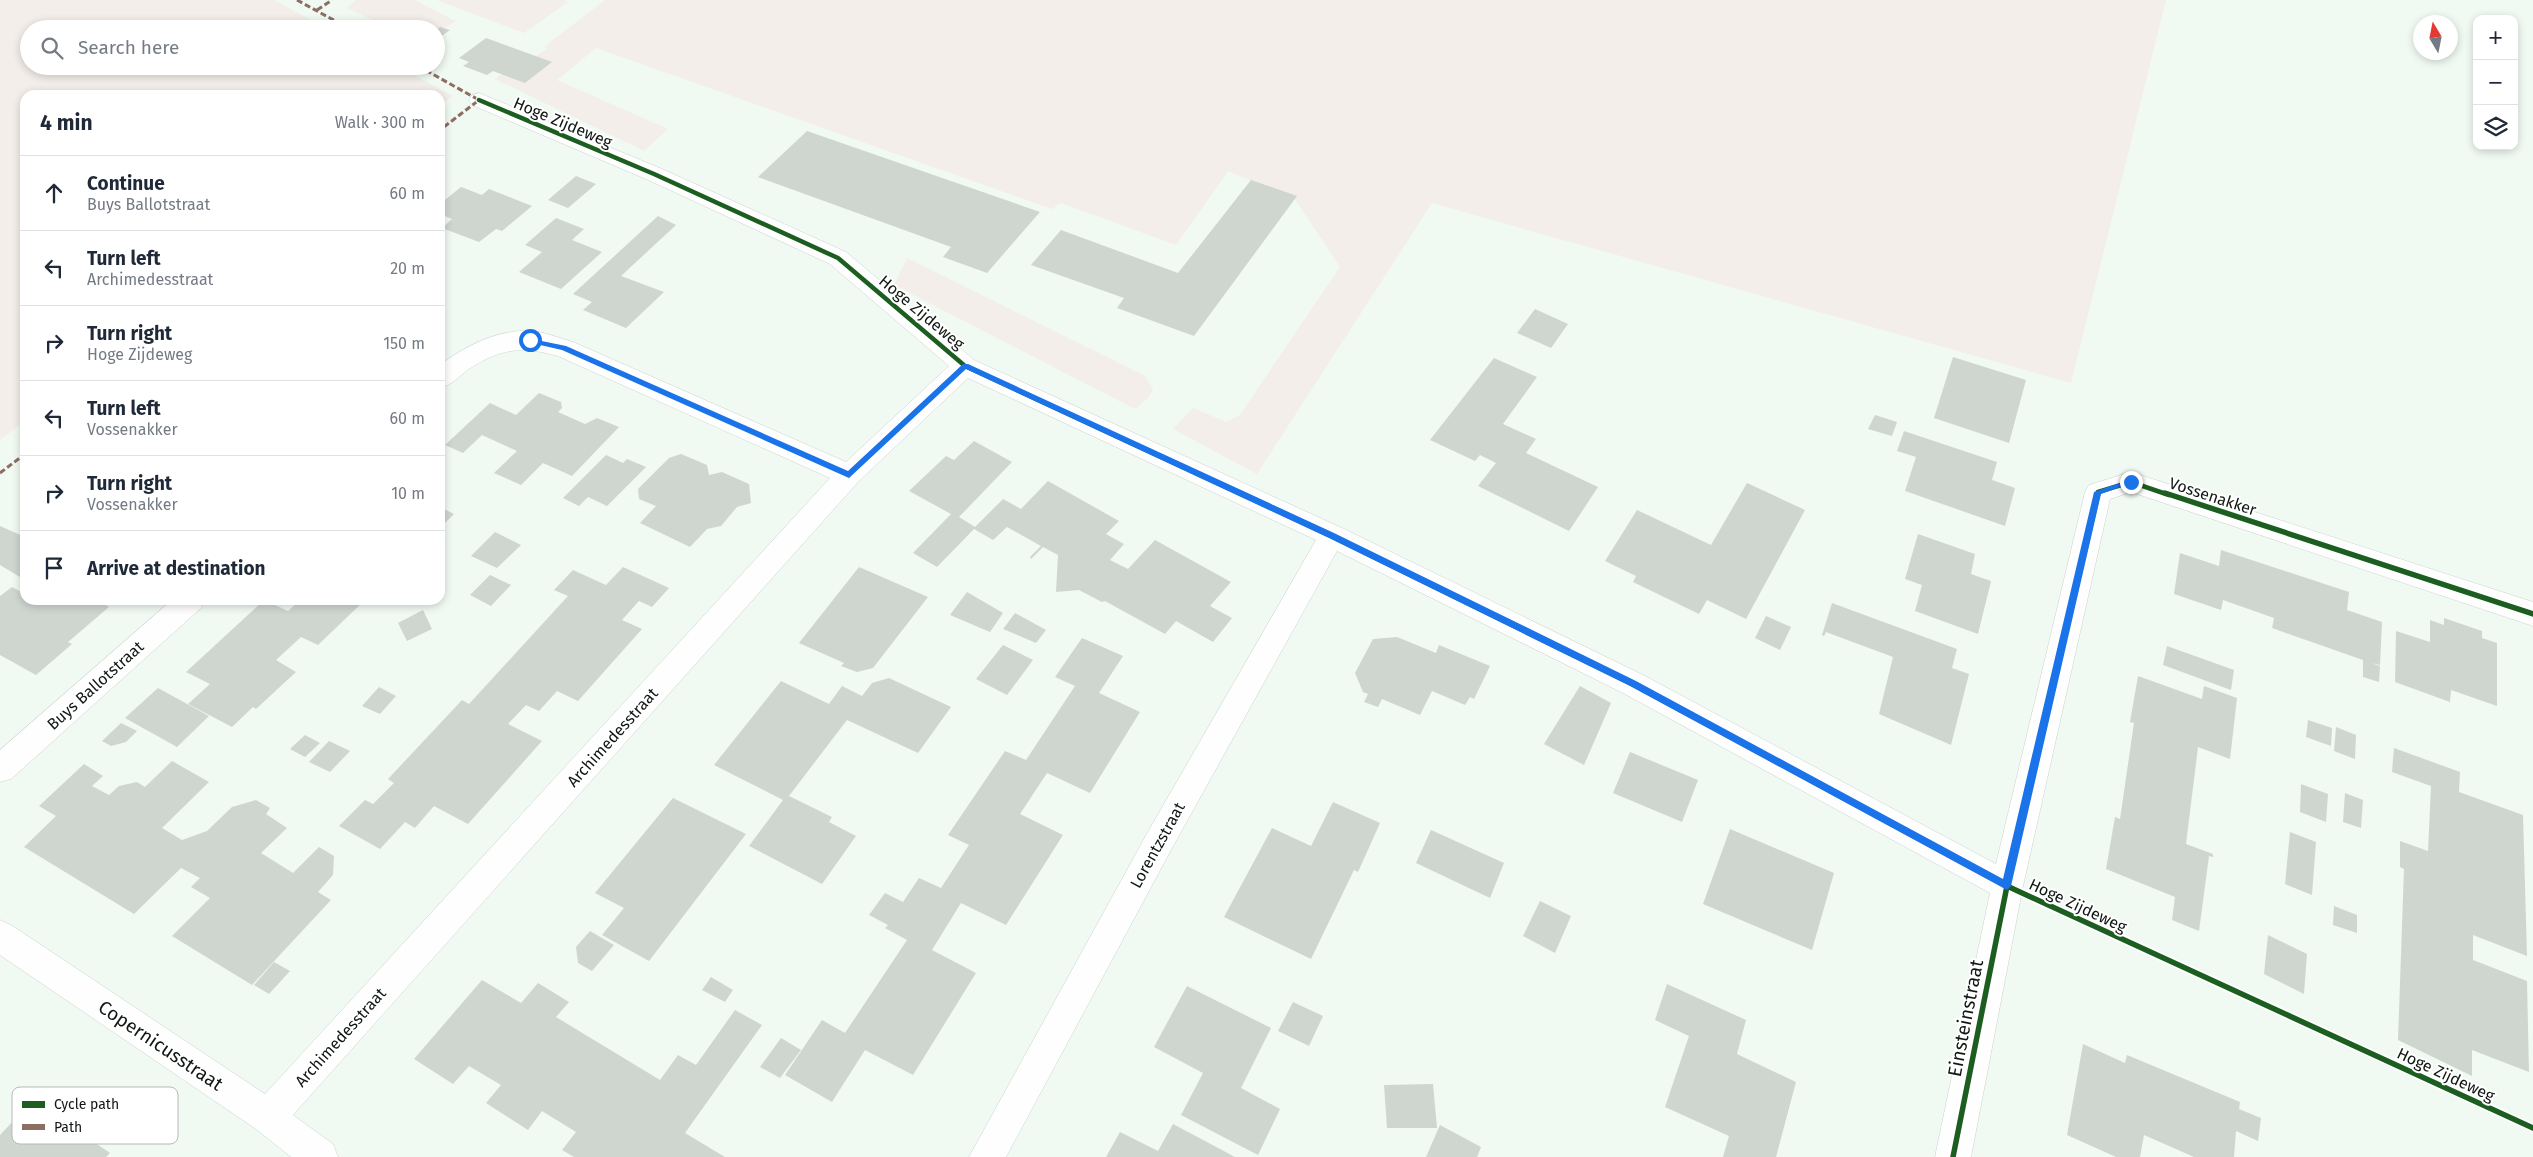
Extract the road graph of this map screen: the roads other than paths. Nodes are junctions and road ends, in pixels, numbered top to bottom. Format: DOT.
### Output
graph roads {
  1 [pos="479,100"];
  2 [pos="966,366"];
  3 [pos="445,375"];
  4 [pos="849,475"];
  5 [pos="1332,536"];
  6 [pos="185,605"];
  7 [pos="2533,614"];
  8 [pos="0,769"];
  9 [pos="2007,886"];
  10 [pos="0,936"];
  11 [pos="268,1117"];
  12 [pos="320,1157"];
  13 [pos="987,1157"];
  14 [pos="1954,1157"];
  1 -- 2 [label="street, Hoge Zijdeweg"];
  2 -- 4 [label="street, Archimedesstraat"];
  2 -- 5 [label="street, Hoge Zijdeweg"];
  3 -- 4 [label="street"];
  4 -- 11 [label="street, Archimedesstraat"];
  5 -- 9 [label="street, Hoge Zijdeweg"];
  5 -- 13 [label="street, Lorentzstraat"];
  6 -- 8 [label="street, Buys Ballotstraat"];
  7 -- 9 [label="street, Vossenakker"];
  9 -- 14 [label="street, Einsteinstraat"];
  10 -- 11 [label="street, Copernicusstraat"];
  11 -- 12 [label="street, Copernicusstraat"];
}
